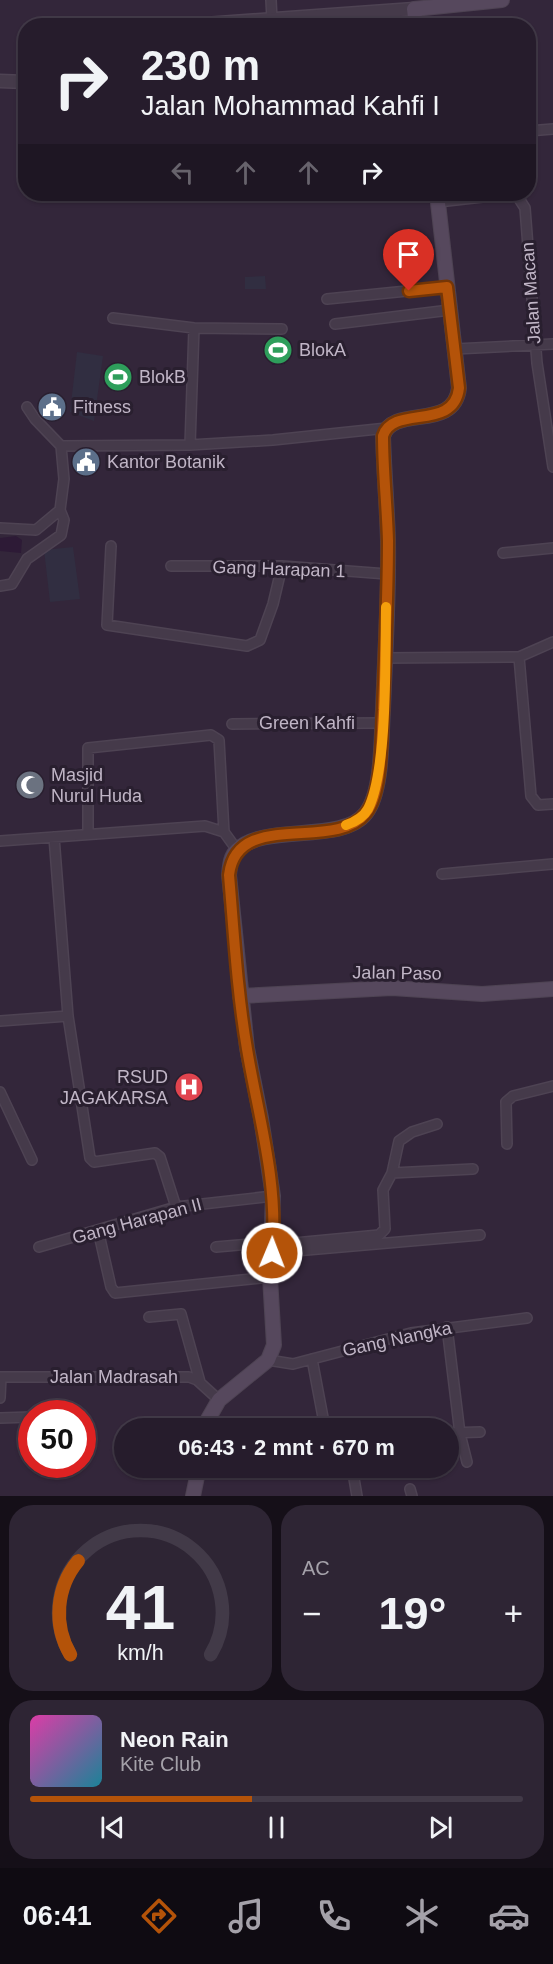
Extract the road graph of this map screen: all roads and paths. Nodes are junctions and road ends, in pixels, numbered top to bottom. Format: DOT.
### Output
graph roads {
  1 [pos="270,0"];
  2 [pos="502,0"];
  3 [pos="486,1"];
  4 [pos="414,9"];
  5 [pos="272,18"];
  6 [pos="298,18"];
  7 [pos="415,18"];
  8 [pos="0,81"];
  9 [pos="18,82"];
  10 [pos="553,129"];
  11 [pos="536,130"];
  12 [pos="437,201"];
  13 [pos="520,201"];
  14 [pos="447,287"];
  15 [pos="327,299"];
  16 [pos="450,310"];
  17 [pos="113,318"];
  18 [pos="334,324"];
  19 [pos="194,328"];
  20 [pos="282,329"];
  21 [pos="553,344"];
  22 [pos="535,345"];
  23 [pos="455,349"];
  24 [pos="27,407"];
  25 [pos="387,428"];
  26 [pos="190,445"];
  27 [pos="61,446"];
  28 [pos="553,469"];
  29 [pos="60,510"];
  30 [pos="0,528"];
  31 [pos="111,546"];
  32 [pos="553,548"];
  33 [pos="503,553"];
  34 [pos="171,566"];
  35 [pos="282,566"];
  36 [pos="387,574"];
  37 [pos="0,586"];
  38 [pos="553,642"];
  39 [pos="519,657"];
  40 [pos="385,658"];
  41 [pos="382,723"];
  42 [pos="232,724"];
  43 [pos="553,804"];
  44 [pos="224,832"];
  45 [pos="88,834"];
  46 [pos="54,837"];
  47 [pos="0,842"];
  48 [pos="237,850"];
  49 [pos="553,864"];
  50 [pos="442,874"];
  51 [pos="553,989"];
  52 [pos="240,996"];
  53 [pos="68,1016"];
  54 [pos="0,1022"];
  55 [pos="553,1086"];
  56 [pos="0,1092"];
  57 [pos="437,1124"];
  58 [pos="507,1144"];
  59 [pos="32,1160"];
  60 [pos="473,1168"];
  61 [pos="392,1173"];
  62 [pos="273,1196"];
  63 [pos="176,1207"];
  64 [pos="98,1230"];
  65 [pos="480,1235"];
  66 [pos="273,1246"];
  67 [pos="39,1247"];
  68 [pos="216,1247"];
  69 [pos="270,1277"];
  70 [pos="149,1317"];
  71 [pos="527,1318"];
  72 [pos="447,1327"];
  73 [pos="312,1359"];
  74 [pos="268,1360"];
  75 [pos="1,1377"];
  76 [pos="200,1382"];
  77 [pos="0,1398"];
  78 [pos="219,1400"];
  79 [pos="18,1417"];
  80 [pos="0,1418"];
  81 [pos="209,1418"];
  82 [pos="323,1418"];
  83 [pos="480,1432"];
  84 [pos="460,1434"];
  85 [pos="467,1462"];
  86 [pos="197,1478"];
  87 [pos="354,1478"];
  88 [pos="194,1496"];
  89 [pos="357,1496"];
  1 -- 5 [label="street"];
  2 -- 3 [label="main road"];
  3 -- 4 [label="main road"];
  4 -- 6 [label="street"];
  4 -- 7 [label="main road"];
  8 -- 9 [label="street"];
  10 -- 11 [label="street"];
  12 -- 14 [label="main road"];
  13 -- 22 [label="street, Jalan Macan"];
  14 -- 15 [label="street"];
  14 -- 16 [label="main road"];
  16 -- 18 [label="street"];
  16 -- 23 [label="main road"];
  17 -- 19 [label="street"];
  19 -- 20 [label="street"];
  19 -- 26 [label="street"];
  21 -- 22 [label="street"];
  22 -- 23 [label="street"];
  22 -- 28 [label="street, Jalan Macan"];
  23 -- 25 [label="main road"];
  24 -- 27 [label="street"];
  25 -- 26 [label="street"];
  25 -- 36 [label="main road"];
  26 -- 27 [label="street"];
  27 -- 29 [label="street"];
  29 -- 30 [label="street"];
  29 -- 37 [label="street"];
  31 -- 35 [label="street"];
  32 -- 33 [label="street"];
  34 -- 35 [label="street, Gang Harapan 1"];
  35 -- 36 [label="street, Gang Harapan 1"];
  36 -- 40 [label="main road"];
  38 -- 39 [label="street"];
  39 -- 40 [label="street"];
  39 -- 43 [label="street"];
  40 -- 41 [label="main road"];
  41 -- 42 [label="street, Green Kahfi"];
  41 -- 48 [label="main road"];
  44 -- 45 [label="street"];
  44 -- 45 [label="street"];
  44 -- 48 [label="street"];
  45 -- 46 [label="street"];
  46 -- 47 [label="street"];
  46 -- 53 [label="street"];
  48 -- 52 [label="main road"];
  49 -- 50 [label="street"];
  51 -- 52 [label="main road, Jalan Paso"];
  52 -- 62 [label="main road"];
  53 -- 54 [label="street"];
  53 -- 63 [label="street"];
  55 -- 58 [label="street"];
  56 -- 59 [label="street"];
  57 -- 61 [label="street"];
  60 -- 61 [label="street"];
  61 -- 66 [label="street"];
  62 -- 63 [label="street, Gang Harapan II"];
  62 -- 66 [label="main road"];
  63 -- 64 [label="street, Gang Harapan II"];
  64 -- 67 [label="street, Gang Harapan II"];
  64 -- 69 [label="street"];
  65 -- 66 [label="street"];
  66 -- 68 [label="street"];
  66 -- 69 [label="main road"];
  69 -- 74 [label="main road"];
  70 -- 76 [label="street"];
  71 -- 72 [label="street, Gang Nangka"];
  72 -- 73 [label="street, Gang Nangka"];
  72 -- 84 [label="street"];
  73 -- 74 [label="street, Gang Nangka"];
  73 -- 82 [label="street"];
  74 -- 78 [label="main road"];
  75 -- 76 [label="street, Jalan Madrasah"];
  75 -- 77 [label="street"];
  76 -- 78 [label="street, Jalan Madrasah"];
  78 -- 81 [label="main road"];
  79 -- 80 [label="street"];
  83 -- 84 [label="street"];
  84 -- 85 [label="street"];
  86 -- 88 [label="main road"];
  87 -- 89 [label="street"];
}
